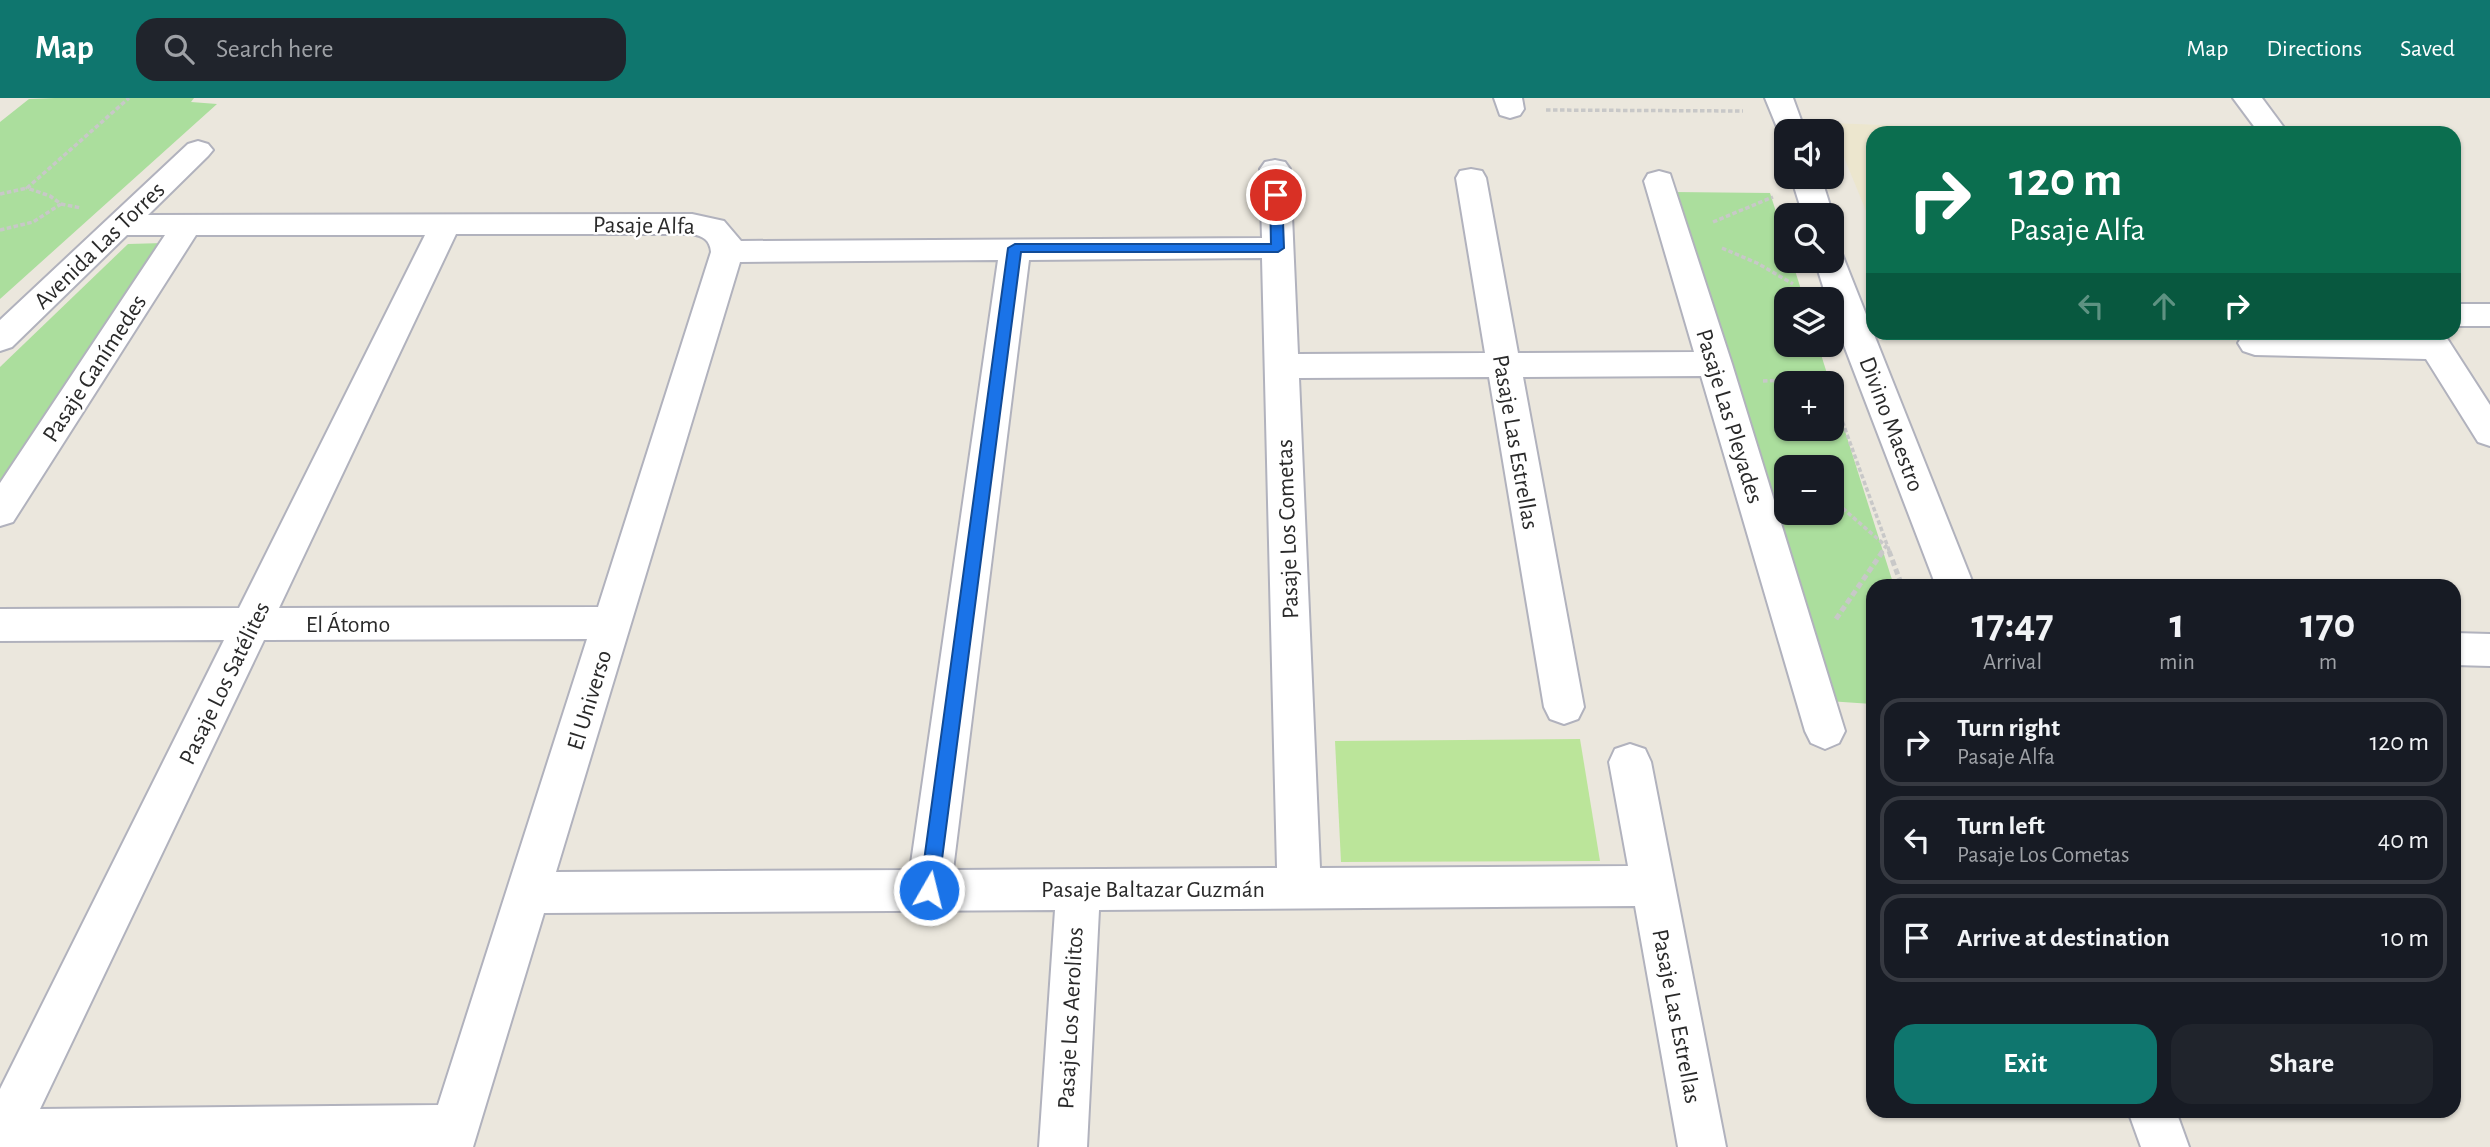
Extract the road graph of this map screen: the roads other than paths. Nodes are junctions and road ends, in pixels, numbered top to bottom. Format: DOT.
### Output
graph roads {
  1 [pos="2247,98"];
  2 [pos="2269,126"];
  3 [pos="198,150"];
  4 [pos="1275,169"];
  5 [pos="1471,178"];
  6 [pos="1659,181"];
  7 [pos="188,224"];
  8 [pos="446,224"];
  9 [pos="120,225"];
  10 [pos="1015,248"];
  11 [pos="1278,248"];
  12 [pos="727,252"];
  13 [pos="1834,273"];
  14 [pos="2461,315"];
  15 [pos="2490,315"];
  16 [pos="0,340"];
  17 [pos="2432,340"];
  18 [pos="2255,343"];
  19 [pos="1715,364"];
  20 [pos="1503,365"];
  21 [pos="1282,366"];
  22 [pos="2490,433"];
  23 [pos="0,512"];
  24 [pos="1952,579"];
  25 [pos="612,623"];
  26 [pos="252,624"];
  27 [pos="0,625"];
  28 [pos="2461,649"];
  29 [pos="2490,650"];
  30 [pos="1564,707"];
  31 [pos="1825,731"];
  32 [pos="1630,762"];
  33 [pos="1653,886"];
  34 [pos="1299,888"];
  35 [pos="929,890"];
  36 [pos="1078,890"];
  37 [pos="529,893"];
  38 [pos="2155,1118"];
  39 [pos="1,1136"];
  40 [pos="452,1138"];
  41 [pos="1063,1147"];
  42 [pos="1702,1147"];
  43 [pos="2165,1147"];
  1 -- 2 [label="street"];
  3 -- 9 [label="street, Avenida Las Torres"];
  4 -- 11 [label="street, Pasaje Los Cometas"];
  5 -- 20 [label="street, Pasaje Las Estrellas"];
  6 -- 19 [label="street, Pasaje Las Pleyades"];
  7 -- 8 [label="street, Pasaje Alfa"];
  7 -- 9 [label="street, Pasaje Alfa"];
  7 -- 23 [label="street, Pasaje Ganímedes"];
  8 -- 12 [label="street, Pasaje Alfa"];
  8 -- 26 [label="street, Pasaje Los Satélites"];
  9 -- 16 [label="street, Avenida Las Torres"];
  10 -- 11 [label="street, Pasaje Alfa"];
  10 -- 12 [label="street, Pasaje Alfa"];
  10 -- 35 [label="street"];
  11 -- 21 [label="street, Pasaje Los Cometas"];
  12 -- 25 [label="street, El Universo"];
  13 -- 24 [label="street, Divino Maestro"];
  14 -- 15 [label="street"];
  17 -- 18 [label="street"];
  17 -- 22 [label="street"];
  19 -- 20 [label="street"];
  19 -- 31 [label="street, Pasaje Las Pleyades"];
  20 -- 21 [label="street"];
  20 -- 30 [label="street, Pasaje Las Estrellas"];
  21 -- 34 [label="street, Pasaje Los Cometas"];
  25 -- 26 [label="street, El Átomo"];
  25 -- 37 [label="street, El Universo"];
  26 -- 27 [label="street, El Átomo"];
  26 -- 39 [label="street, Pasaje Los Satélites"];
  28 -- 29 [label="street"];
  32 -- 33 [label="street"];
  33 -- 34 [label="street, Pasaje Baltazar Guzmán"];
  33 -- 42 [label="street, Pasaje Las Estrellas"];
  34 -- 36 [label="street, Pasaje Baltazar Guzmán"];
  35 -- 36 [label="street, Pasaje Baltazar Guzmán"];
  35 -- 37 [label="street, Pasaje Baltazar Guzmán"];
  36 -- 41 [label="street, Pasaje Los Aerolitos"];
  37 -- 40 [label="street, El Universo"];
  38 -- 43 [label="street"];
  39 -- 40 [label="street"];
}
